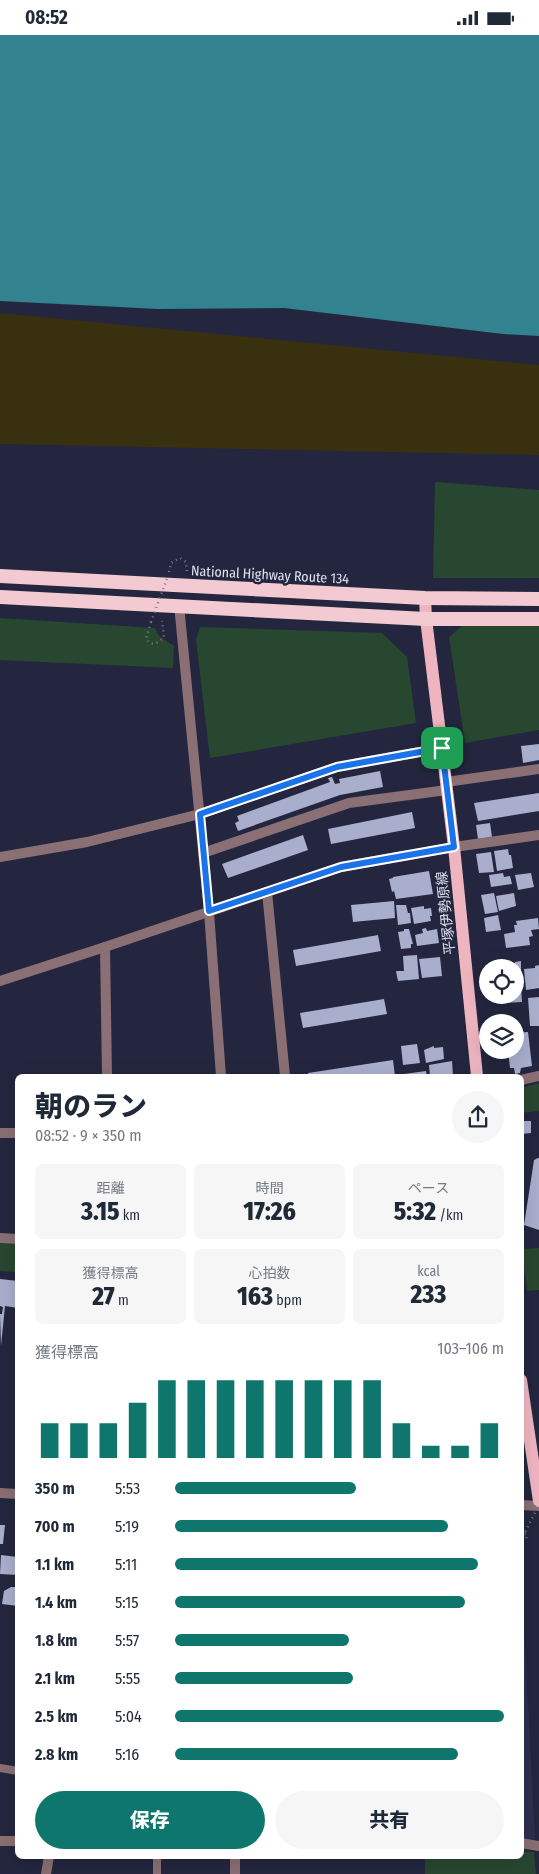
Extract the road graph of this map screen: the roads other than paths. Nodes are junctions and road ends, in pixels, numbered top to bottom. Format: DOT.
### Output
graph roads {
  1 [pos="0,576"];
  2 [pos="0,597"];
  3 [pos="425,599"];
  4 [pos="539,599"];
  5 [pos="179,605"];
  6 [pos="426,619"];
  7 [pos="539,619"];
  8 [pos="442,748"];
  9 [pos="539,769"];
  10 [pos="447,786"];
  11 [pos="200,814"];
  12 [pos="539,835"];
  13 [pos="454,847"];
  14 [pos="203,853"];
  15 [pos="0,857"];
  16 [pos="267,892"];
  17 [pos="209,911"];
  18 [pos="105,947"];
  19 [pos="0,981"];
  20 [pos="107,1074"];
  21 [pos="221,1074"];
  22 [pos="285,1074"];
  23 [pos="477,1074"];
  24 [pos="539,1075"];
  25 [pos="524,1079"];
  26 [pos="0,1133"];
  27 [pos="15,1133"];
  28 [pos="0,1238"];
  29 [pos="15,1239"];
  30 [pos="524,1401"];
  31 [pos="0,1493"];
  32 [pos="15,1494"];
  33 [pos="524,1505"];
  34 [pos="539,1506"];
  35 [pos="0,1768"];
  36 [pos="15,1770"];
  37 [pos="0,1841"];
  38 [pos="15,1841"];
  39 [pos="524,1844"];
  40 [pos="539,1846"];
  41 [pos="48,1859"];
  42 [pos="157,1859"];
  43 [pos="235,1859"];
  44 [pos="46,1874"];
  45 [pos="157,1874"];
  46 [pos="234,1874"];
  1 -- 3 [label="highway, National Highway Route 134"];
  2 -- 5 [label="highway"];
  3 -- 4 [label="highway, National Highway Route 134"];
  3 -- 6 [label="main road, 平塚伊勢原線"];
  5 -- 6 [label="highway"];
  5 -- 11 [label="street"];
  6 -- 7 [label="highway"];
  6 -- 8 [label="main road, 平塚伊勢原線"];
  8 -- 10 [label="main road, 平塚伊勢原線"];
  8 -- 11 [label="street"];
  9 -- 10 [label="street"];
  10 -- 13 [label="main road, 平塚伊勢原線"];
  10 -- 14 [label="street"];
  11 -- 14 [label="street"];
  11 -- 15 [label="street"];
  12 -- 13 [label="street"];
  13 -- 16 [label="street"];
  13 -- 23 [label="main road, 平塚伊勢原線"];
  14 -- 17 [label="street"];
  16 -- 17 [label="street"];
  16 -- 22 [label="street"];
  17 -- 18 [label="street"];
  17 -- 21 [label="street"];
  18 -- 19 [label="street"];
  18 -- 20 [label="street"];
  24 -- 25 [label="street"];
  26 -- 27 [label="street"];
  28 -- 29 [label="street"];
  30 -- 34 [label="main road"];
  31 -- 32 [label="street"];
  33 -- 34 [label="street"];
  35 -- 36 [label="lane"];
  37 -- 38 [label="street"];
  39 -- 40 [label="street"];
  41 -- 44 [label="street"];
  42 -- 45 [label="lane"];
  43 -- 46 [label="street"];
}
